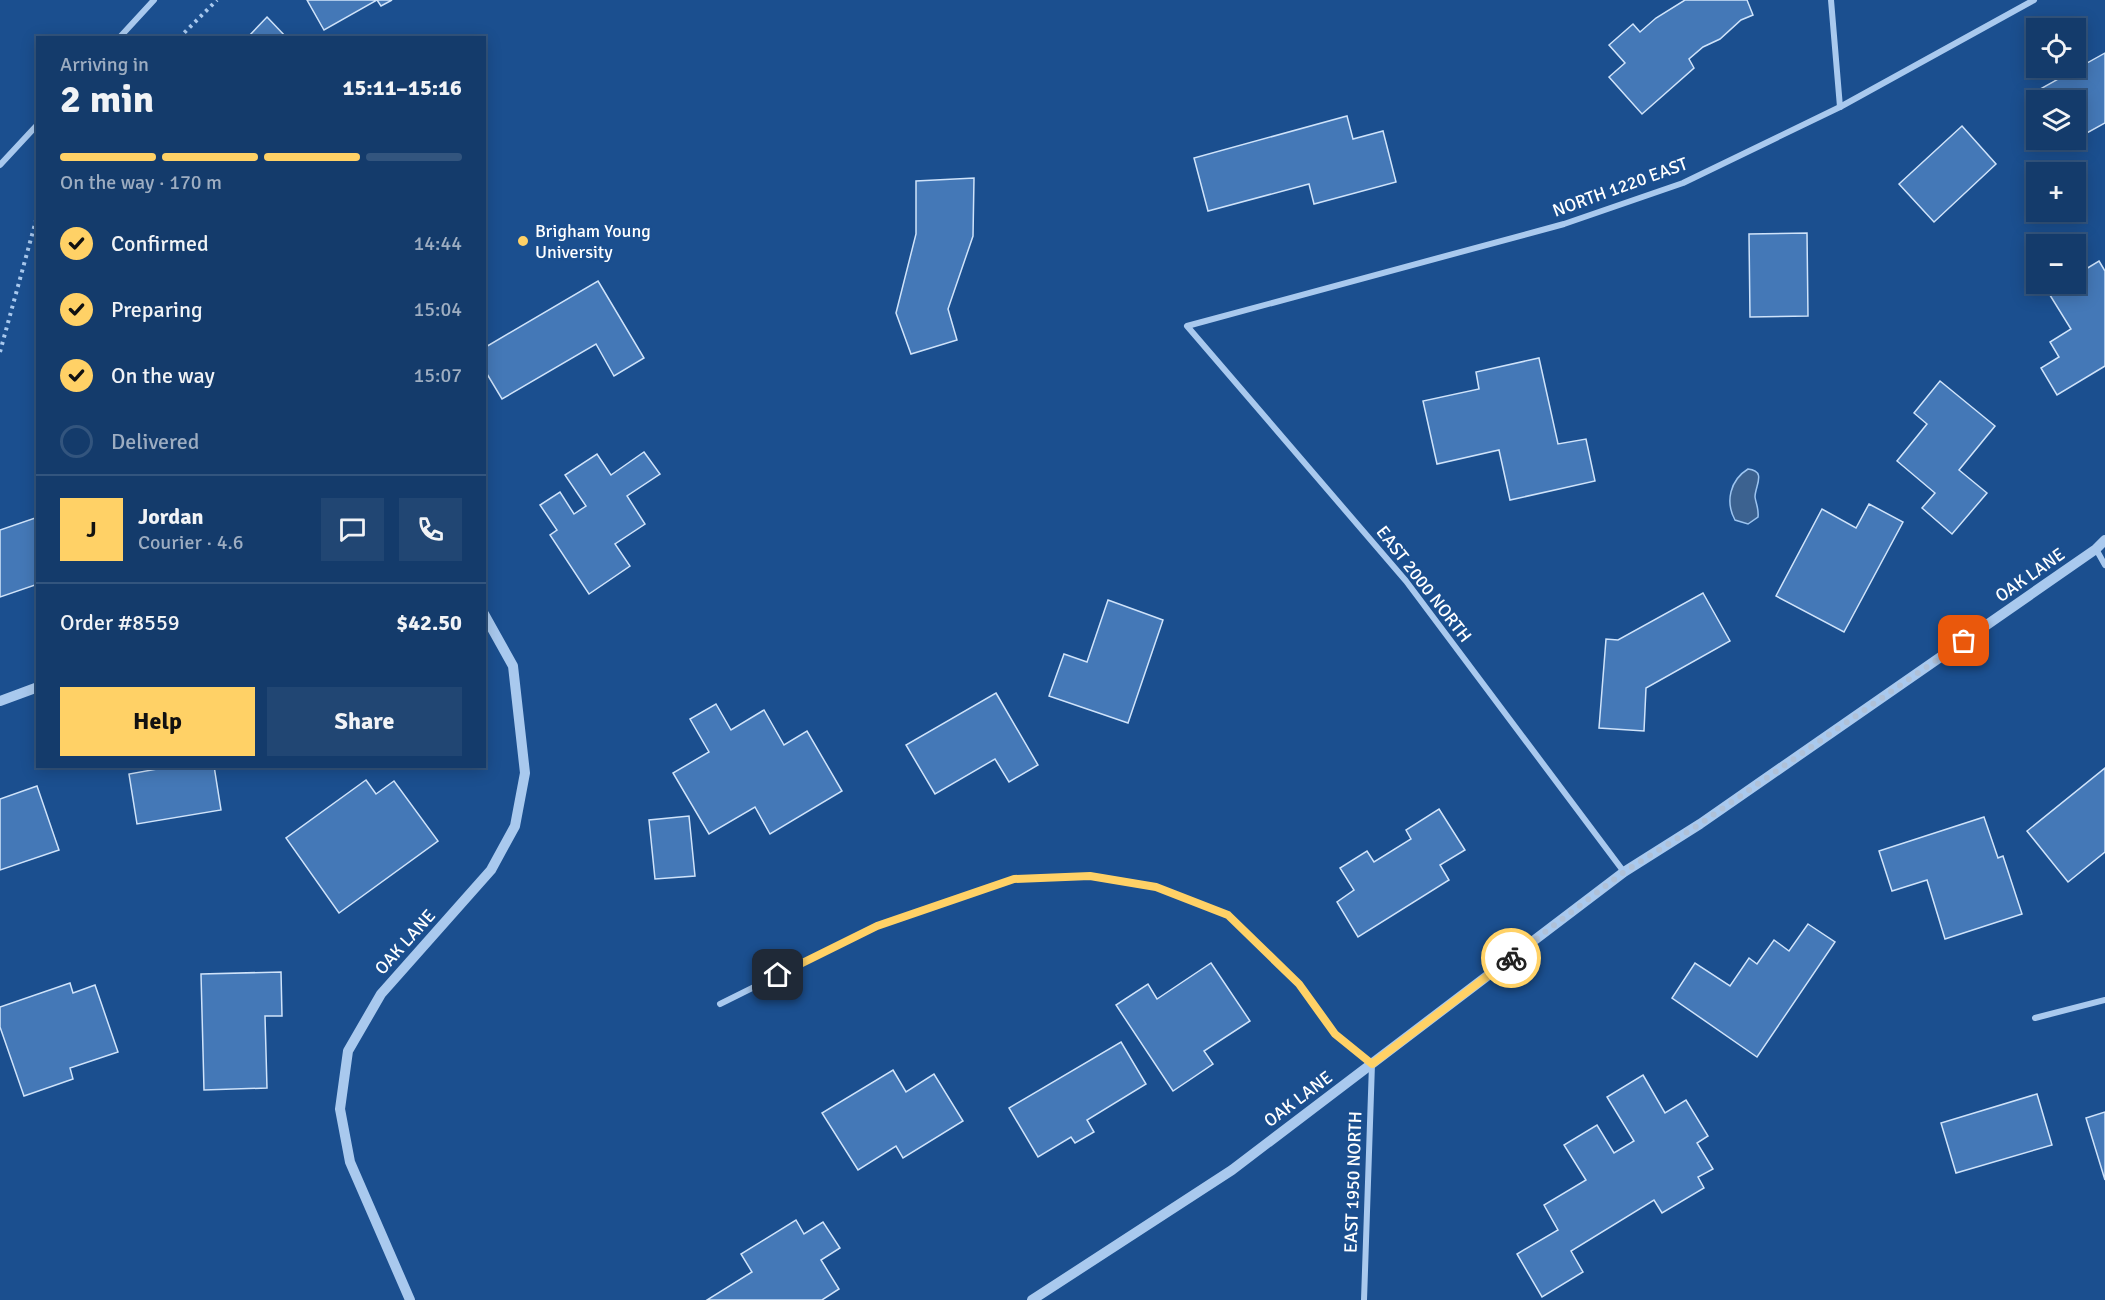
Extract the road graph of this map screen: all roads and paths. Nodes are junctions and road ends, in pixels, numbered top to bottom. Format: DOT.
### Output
graph roads {
  1 [pos="154,0"];
  2 [pos="217,0"];
  3 [pos="1831,0"];
  4 [pos="2034,0"];
  5 [pos="120,36"];
  6 [pos="181,36"];
  7 [pos="1840,107"];
  8 [pos="36,126"];
  9 [pos="0,165"];
  10 [pos="36,220"];
  11 [pos="1188,326"];
  12 [pos="0,352"];
  13 [pos="2105,540"];
  14 [pos="2096,549"];
  15 [pos="2105,565"];
  16 [pos="486,618"];
  17 [pos="36,688"];
  18 [pos="0,701"];
  19 [pos="1624,872"];
  20 [pos="2105,1000"];
  21 [pos="720,1004"];
  22 [pos="2036,1018"];
  23 [pos="1372,1064"];
  24 [pos="410,1300"];
  25 [pos="1032,1300"];
  26 [pos="1364,1300"];
  1 -- 5 [label="street"];
  2 -- 6 [label="path"];
  3 -- 7 [label="street"];
  4 -- 7 [label="street, NORTH 1220 EAST"];
  7 -- 11 [label="street, NORTH 1220 EAST"];
  8 -- 9 [label="street"];
  10 -- 12 [label="path"];
  11 -- 19 [label="street, EAST 2000 NORTH"];
  13 -- 14 [label="street, OAK LANE"];
  14 -- 15 [label="street"];
  14 -- 19 [label="street, OAK LANE"];
  16 -- 24 [label="street, OAK LANE"];
  17 -- 18 [label="street"];
  19 -- 23 [label="street, OAK LANE"];
  20 -- 22 [label="street"];
  21 -- 23 [label="street"];
  23 -- 25 [label="street, OAK LANE"];
  23 -- 26 [label="street, EAST 1950 NORTH"];
}
